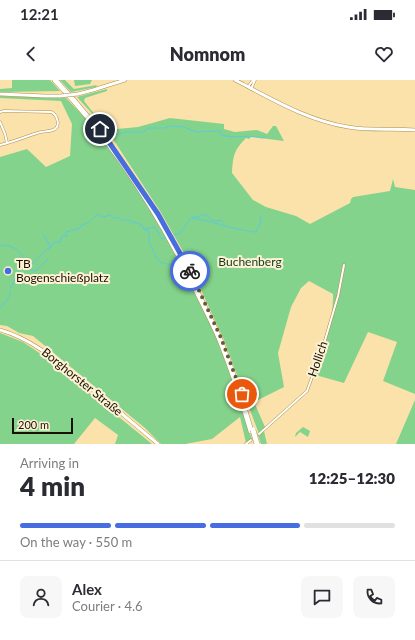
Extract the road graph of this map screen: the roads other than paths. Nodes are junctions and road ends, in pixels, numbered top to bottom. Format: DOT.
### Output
graph roads {
  1 [pos="57,80"];
  2 [pos="125,80"];
  3 [pos="235,80"];
  4 [pos="254,80"];
  5 [pos="119,81"];
  6 [pos="250,88"];
  7 [pos="0,94"];
  8 [pos="0,112"];
  9 [pos="0,122"];
  10 [pos="415,130"];
  11 [pos="7,143"];
  12 [pos="0,145"];
  13 [pos="344,265"];
  14 [pos="0,330"];
  15 [pos="259,434"];
  16 [pos="255,443"];
  17 [pos="158,444"];
  18 [pos="246,444"];
  1 -- 16 [label="highway, bridge"];
  2 -- 5 [label="main road"];
  3 -- 6 [label="main road"];
  4 -- 6 [label="street"];
  5 -- 7 [label="main road, bridge"];
  6 -- 10 [label="main road"];
  8 -- 11 [label="street"];
  9 -- 11 [label="street"];
  11 -- 12 [label="street"];
  13 -- 15 [label="street, Hollich"];
  14 -- 17 [label="main road, Borghorster Straße"];
  16 -- 18 [label="street"];
}
